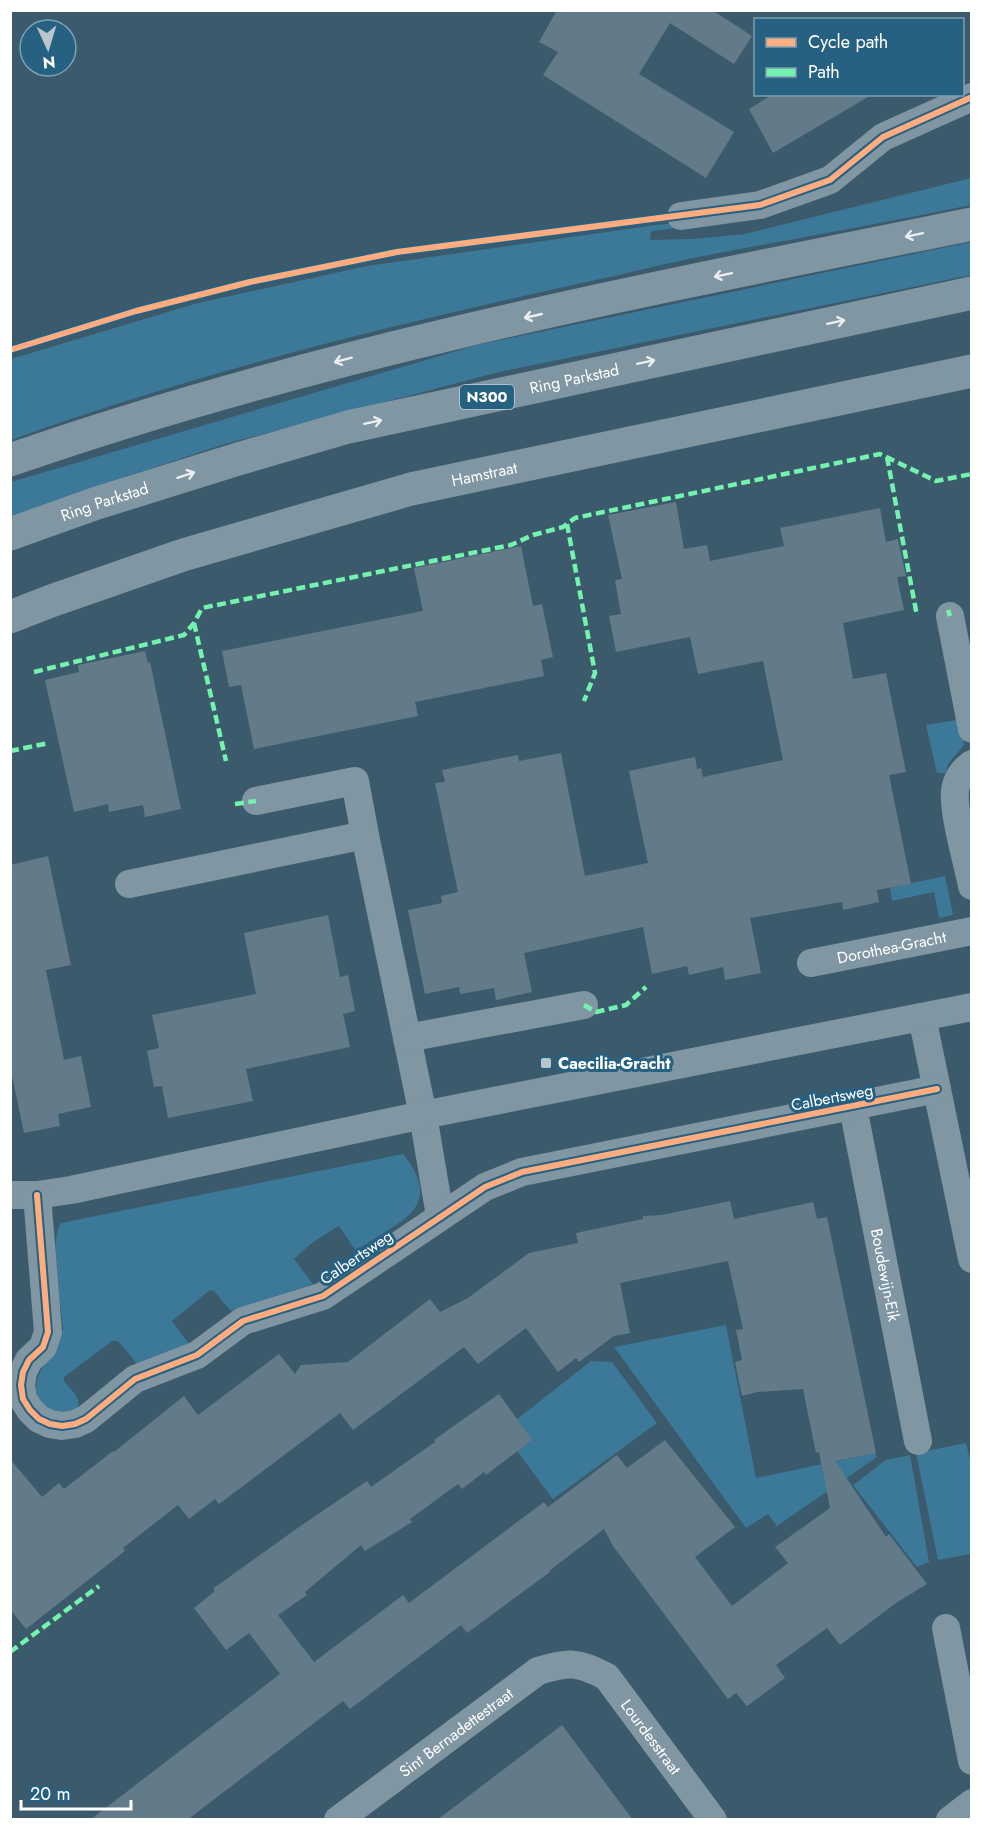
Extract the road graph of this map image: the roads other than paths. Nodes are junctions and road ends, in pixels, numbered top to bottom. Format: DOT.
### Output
graph roads {
  1 [pos="972,97"];
  2 [pos="681,216"];
  3 [pos="972,224"];
  4 [pos="972,293"];
  5 [pos="972,371"];
  6 [pos="10,460"];
  7 [pos="10,534"];
  8 [pos="950,616"];
  9 [pos="10,617"];
  10 [pos="972,729"];
  11 [pos="972,764"];
  12 [pos="256,801"];
  13 [pos="365,835"];
  14 [pos="129,884"];
  15 [pos="972,886"];
  16 [pos="972,931"];
  17 [pos="811,963"];
  18 [pos="584,1005"];
  19 [pos="972,1007"];
  20 [pos="922,1017"];
  21 [pos="407,1038"];
  22 [pos="937,1089"];
  23 [pos="853,1107"];
  24 [pos="423,1115"];
  25 [pos="24,1195"];
  26 [pos="440,1216"];
  27 [pos="972,1259"];
  28 [pos="918,1442"];
  29 [pos="946,1628"];
  30 [pos="580,1664"];
  31 [pos="972,1761"];
  32 [pos="972,1803"];
  33 [pos="338,1820"];
  34 [pos="714,1820"];
  35 [pos="950,1820"];
  1 -- 2 [label="street"];
  3 -- 6 [label="highway, one-way"];
  7 -- 4 [label="highway, Ring Parkstad / N300, one-way"];
  5 -- 9 [label="street, Hamstraat"];
  8 -- 10 [label="street"];
  11 -- 15 [label="street"];
  12 -- 13 [label="street"];
  13 -- 14 [label="street"];
  13 -- 21 [label="street"];
  16 -- 17 [label="street, Dorothea-Gracht"];
  18 -- 21 [label="street"];
  19 -- 20 [label="street, Calbertsweg"];
  20 -- 22 [label="street"];
  20 -- 24 [label="street, Calbertsweg"];
  21 -- 24 [label="street"];
  22 -- 23 [label="street, Calbertsweg"];
  22 -- 27 [label="street"];
  23 -- 26 [label="street, Calbertsweg"];
  23 -- 28 [label="street, Boudewijn-Eik"];
  24 -- 25 [label="street, Calbertsweg"];
  24 -- 26 [label="street"];
  25 -- 26 [label="street, Calbertsweg"];
  29 -- 31 [label="street"];
  30 -- 33 [label="street, Sint Bernadettestraat"];
  30 -- 34 [label="street, Lourdesstraat"];
  32 -- 35 [label="street"];
}
